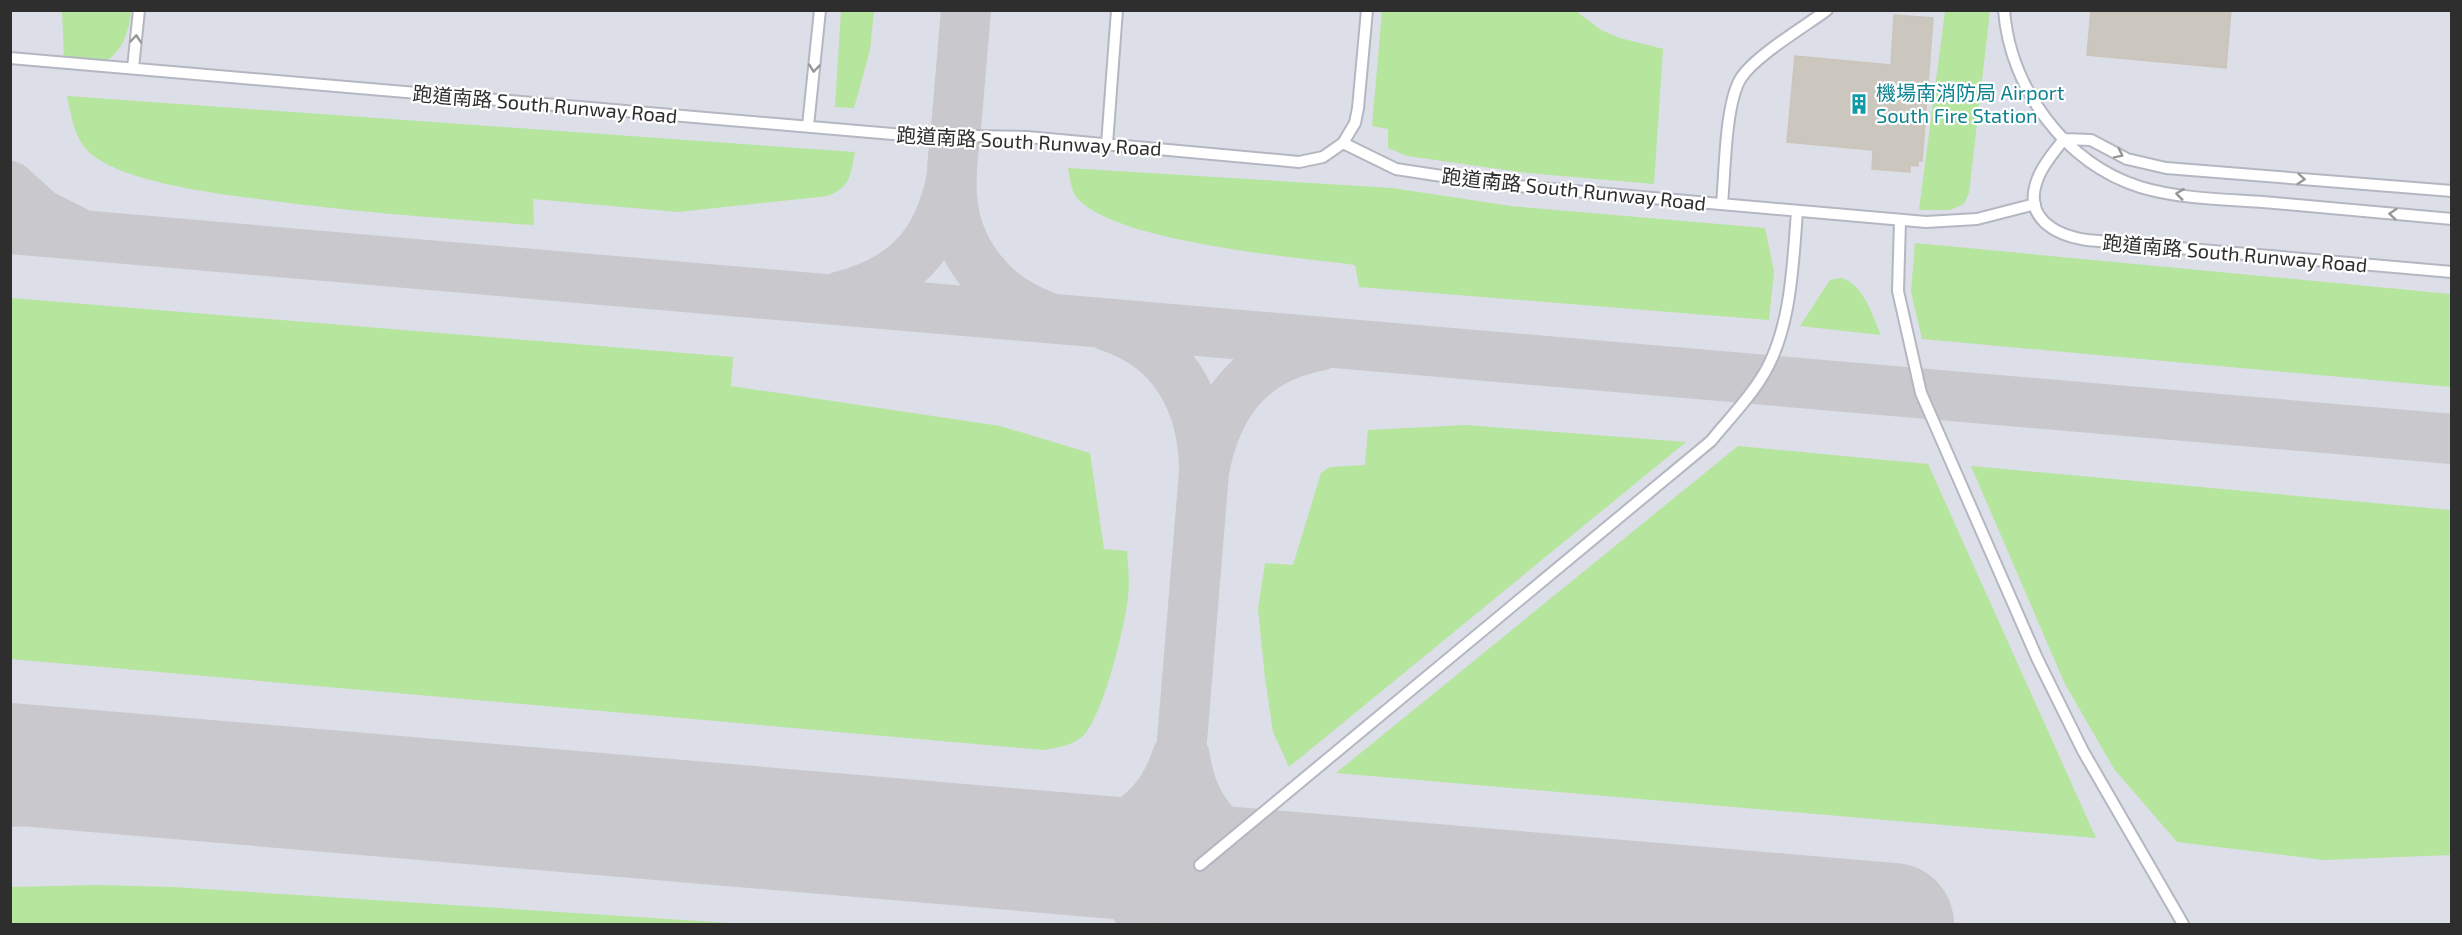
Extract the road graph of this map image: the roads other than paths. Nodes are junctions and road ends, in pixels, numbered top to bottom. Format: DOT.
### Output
graph roads {
  1 [pos="139,10"];
  2 [pos="820,10"];
  3 [pos="1117,10"];
  4 [pos="1367,10"];
  5 [pos="1827,10"];
  6 [pos="2004,10"];
  7 [pos="10,58"];
  8 [pos="133,68"];
  9 [pos="808,126"];
  10 [pos="2064,139"];
  11 [pos="1343,143"];
  12 [pos="1107,144"];
  13 [pos="2451,191"];
  14 [pos="1722,204"];
  15 [pos="2035,204"];
  16 [pos="1797,212"];
  17 [pos="2451,219"];
  18 [pos="1900,220"];
  19 [pos="2451,272"];
  20 [pos="1200,865"];
  21 [pos="2183,924"];
  8 -- 1 [label="lane, one-way"];
  2 -- 9 [label="lane, one-way"];
  3 -- 12 [label="lane"];
  4 -- 11 [label="lane"];
  5 -- 14 [label="lane"];
  6 -- 10 [label="lane"];
  7 -- 8 [label="lane, 跑道南路 South Runway Road"];
  8 -- 9 [label="lane, 跑道南路 South Runway Road"];
  9 -- 12 [label="lane, 跑道南路 South Runway Road"];
  10 -- 13 [label="lane, one-way"];
  10 -- 15 [label="lane"];
  17 -- 10 [label="lane, one-way"];
  11 -- 12 [label="lane, 跑道南路 South Runway Road"];
  11 -- 14 [label="lane, 跑道南路 South Runway Road"];
  14 -- 16 [label="lane, 跑道南路 South Runway Road"];
  15 -- 18 [label="lane, 跑道南路 South Runway Road"];
  15 -- 19 [label="lane, 跑道南路 South Runway Road"];
  16 -- 18 [label="lane, 跑道南路 South Runway Road"];
  16 -- 20 [label="lane"];
  18 -- 21 [label="lane"];
}
